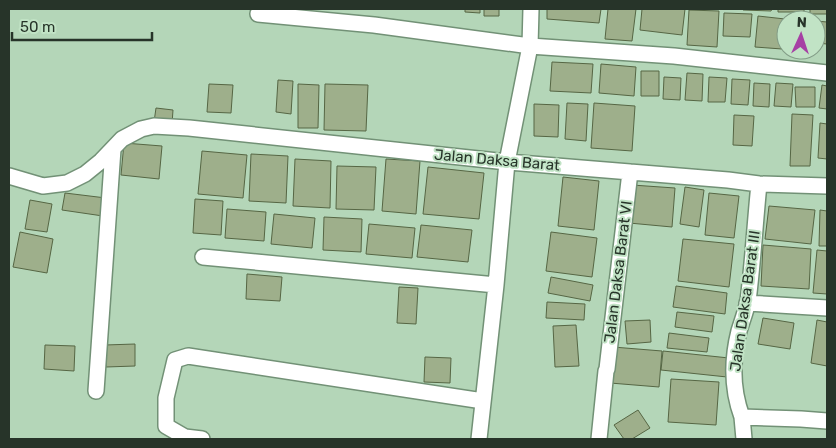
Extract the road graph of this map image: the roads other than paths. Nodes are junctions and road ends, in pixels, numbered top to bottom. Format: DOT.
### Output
graph roads {
  1 [pos="531,9"];
  2 [pos="258,14"];
  3 [pos="530,46"];
  4 [pos="827,73"];
  5 [pos="113,149"];
  6 [pos="507,162"];
  7 [pos="630,172"];
  8 [pos="9,176"];
  9 [pos="759,184"];
  10 [pos="827,186"];
  11 [pos="203,257"];
  12 [pos="496,285"];
  13 [pos="747,304"];
  14 [pos="827,308"];
  15 [pos="96,391"];
  16 [pos="483,401"];
  17 [pos="742,417"];
  18 [pos="827,421"];
  19 [pos="202,439"];
  20 [pos="479,439"];
  21 [pos="599,439"];
  22 [pos="744,439"];
  1 -- 3 [label="street"];
  2 -- 3 [label="street"];
  3 -- 4 [label="street"];
  3 -- 6 [label="street"];
  5 -- 6 [label="street, Jalan Daksa Barat"];
  5 -- 8 [label="street, Jalan Daksa Barat"];
  5 -- 15 [label="street"];
  6 -- 7 [label="street, Jalan Daksa Barat"];
  6 -- 12 [label="street"];
  7 -- 9 [label="street, Jalan Daksa Barat"];
  7 -- 21 [label="street, Jalan Daksa Barat VI"];
  9 -- 10 [label="street, Jalan Daksa Barat"];
  9 -- 13 [label="street, Jalan Daksa Barat III"];
  11 -- 12 [label="street"];
  12 -- 16 [label="street"];
  13 -- 14 [label="street"];
  13 -- 17 [label="street, Jalan Daksa Barat III"];
  16 -- 19 [label="street"];
  16 -- 20 [label="street"];
  17 -- 18 [label="street"];
  17 -- 22 [label="street, Jalan Daksa Barat III"];
}
